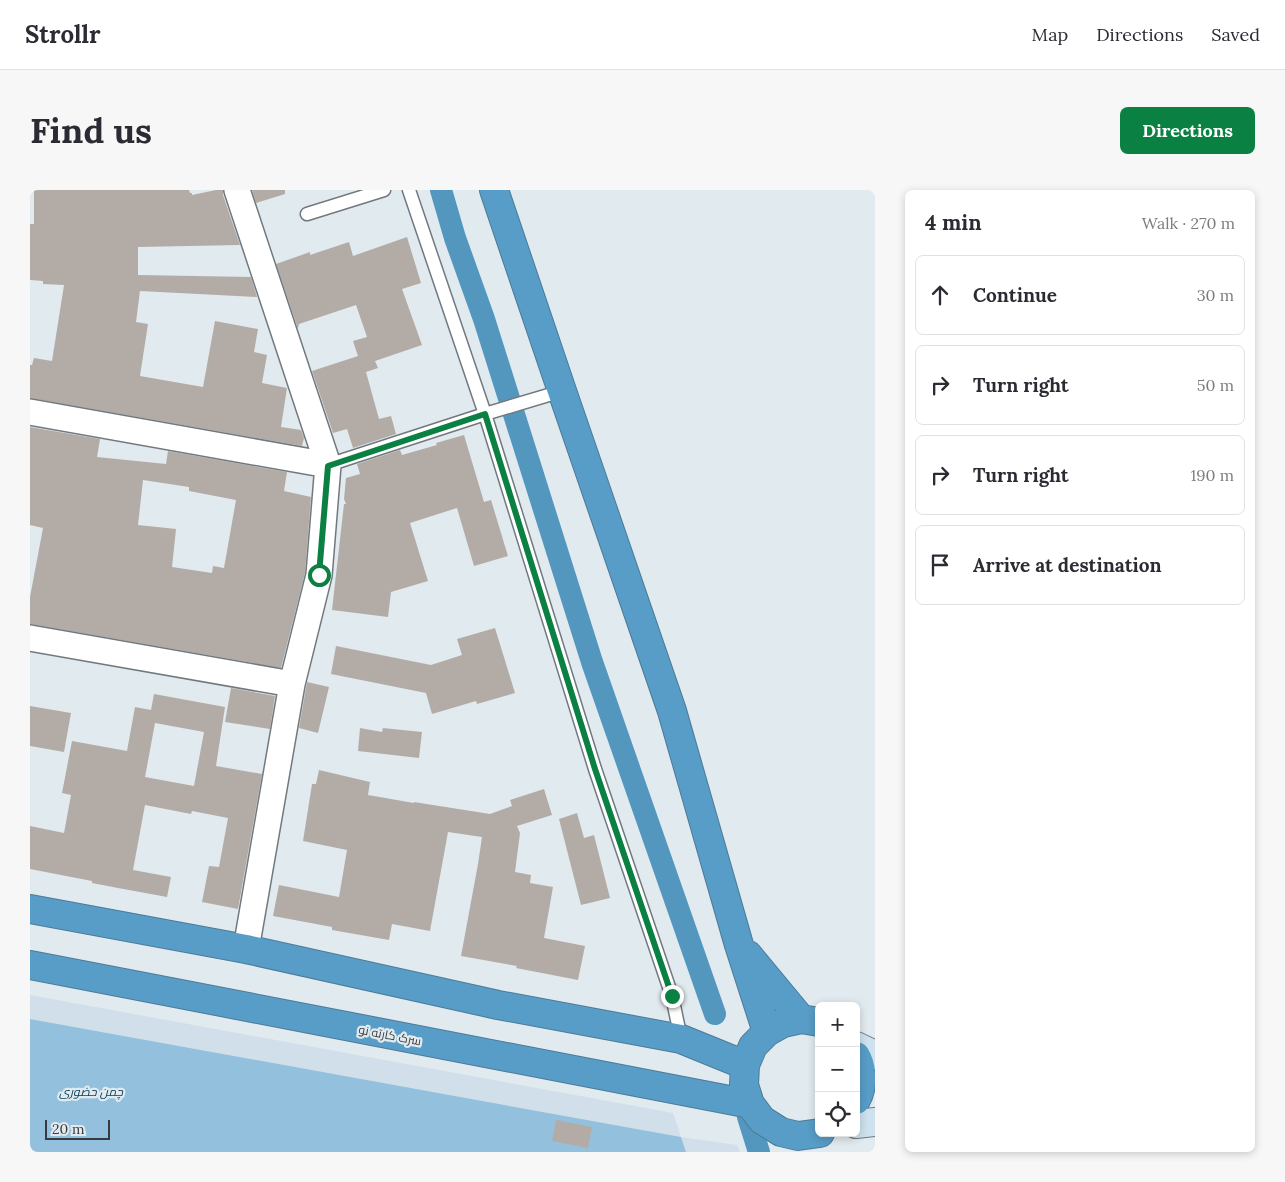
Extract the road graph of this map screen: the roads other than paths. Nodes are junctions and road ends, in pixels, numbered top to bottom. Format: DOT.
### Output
graph roads {
  1 [pos="237,190"];
  2 [pos="384,190"];
  3 [pos="410,190"];
  4 [pos="494,190"];
  5 [pos="307,214"];
  6 [pos="562,391"];
  7 [pos="30,412"];
  8 [pos="486,414"];
  9 [pos="328,466"];
  10 [pos="30,638"];
  11 [pos="292,684"];
  12 [pos="30,909"];
  13 [pos="739,945"];
  14 [pos="246,949"];
  15 [pos="30,965"];
  16 [pos="810,1021"];
  17 [pos="767,1032"];
  18 [pos="681,1039"];
  19 [pos="858,1047"];
  20 [pos="875,1055"];
  21 [pos="745,1065"];
  22 [pos="750,1104"];
  23 [pos="875,1122"];
  24 [pos="860,1124"];
  25 [pos="815,1134"];
  26 [pos="829,1137"];
  27 [pos="784,1142"];
  28 [pos="834,1152"];
  1 -- 9 [label="street"];
  2 -- 5 [label="lane"];
  3 -- 8 [label="lane"];
  4 -- 6 [label="highway"];
  6 -- 8 [label="lane"];
  6 -- 13 [label="highway"];
  7 -- 9 [label="street"];
  8 -- 9 [label="lane"];
  8 -- 18 [label="lane"];
  9 -- 11 [label="street"];
  10 -- 11 [label="street"];
  11 -- 14 [label="street"];
  12 -- 14 [label="highway"];
  13 -- 16 [label="highway"];
  13 -- 17 [label="highway"];
  14 -- 18 [label="highway"];
  15 -- 22 [label="highway, سرک کارته نو"];
  16 -- 17 [label="highway"];
  17 -- 21 [label="highway"];
  18 -- 21 [label="highway"];
  19 -- 20 [label="main road"];
  21 -- 22 [label="highway"];
  22 -- 27 [label="highway"];
  23 -- 24 [label="main road"];
  25 -- 27 [label="highway"];
  26 -- 28 [label="highway"];
}
